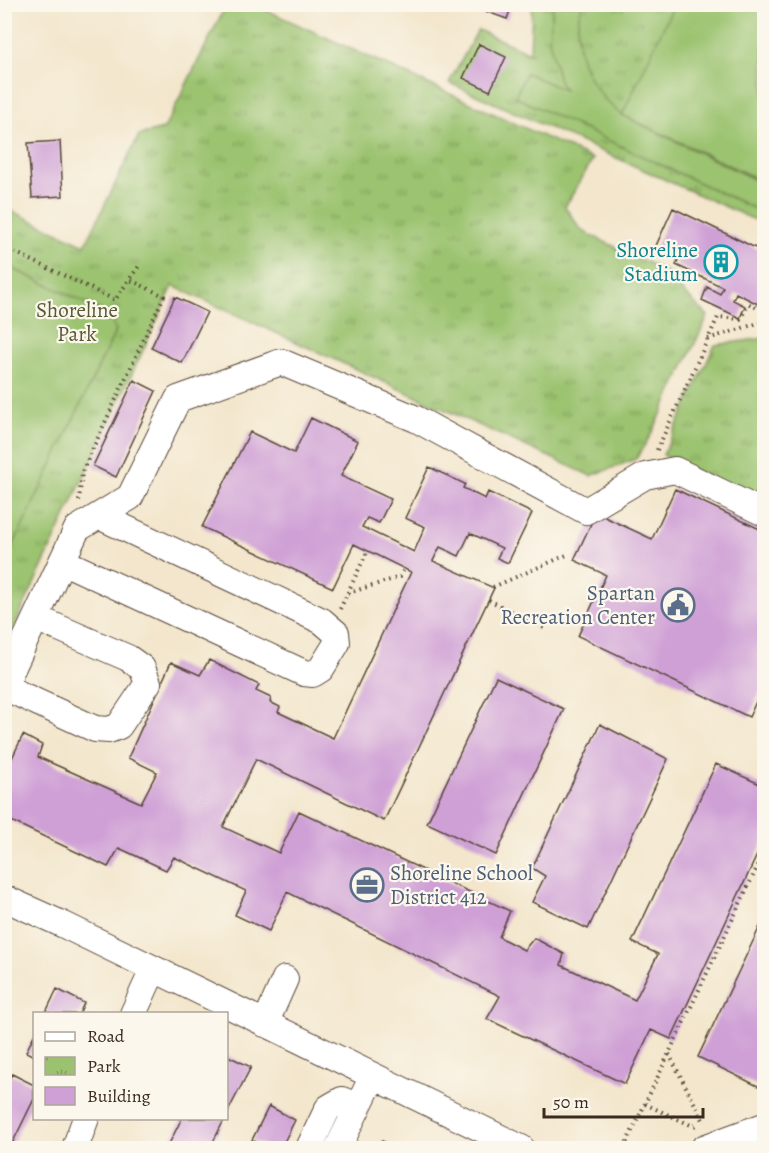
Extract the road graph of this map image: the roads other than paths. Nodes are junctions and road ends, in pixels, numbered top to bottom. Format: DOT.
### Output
graph roads {
  1 [pos="765,513"];
  2 [pos="99,516"];
  3 [pos="62,561"];
  4 [pos="36,618"];
  5 [pos="4,687"];
  6 [pos="4,898"];
  7 [pos="153,970"];
  8 [pos="285,979"];
  9 [pos="135,1012"];
  10 [pos="265,1024"];
  11 [pos="373,1076"];
  12 [pos="358,1106"];
  13 [pos="86,1120"];
  14 [pos="765,1126"];
  15 [pos="75,1149"];
  16 [pos="309,1149"];
  17 [pos="338,1149"];
  18 [pos="521,1149"];
  19 [pos="704,1149"];
  1 -- 2 [label="street"];
  2 -- 3 [label="street"];
  2 -- 3 [label="street"];
  3 -- 4 [label="street"];
  4 -- 5 [label="street"];
  4 -- 5 [label="street"];
  6 -- 7 [label="street"];
  7 -- 9 [label="street"];
  7 -- 10 [label="street"];
  8 -- 10 [label="street"];
  10 -- 11 [label="street"];
  11 -- 12 [label="street"];
  11 -- 18 [label="street"];
  12 -- 16 [label="street"];
  12 -- 17 [label="street"];
  13 -- 15 [label="street"];
  14 -- 19 [label="street"];
}
